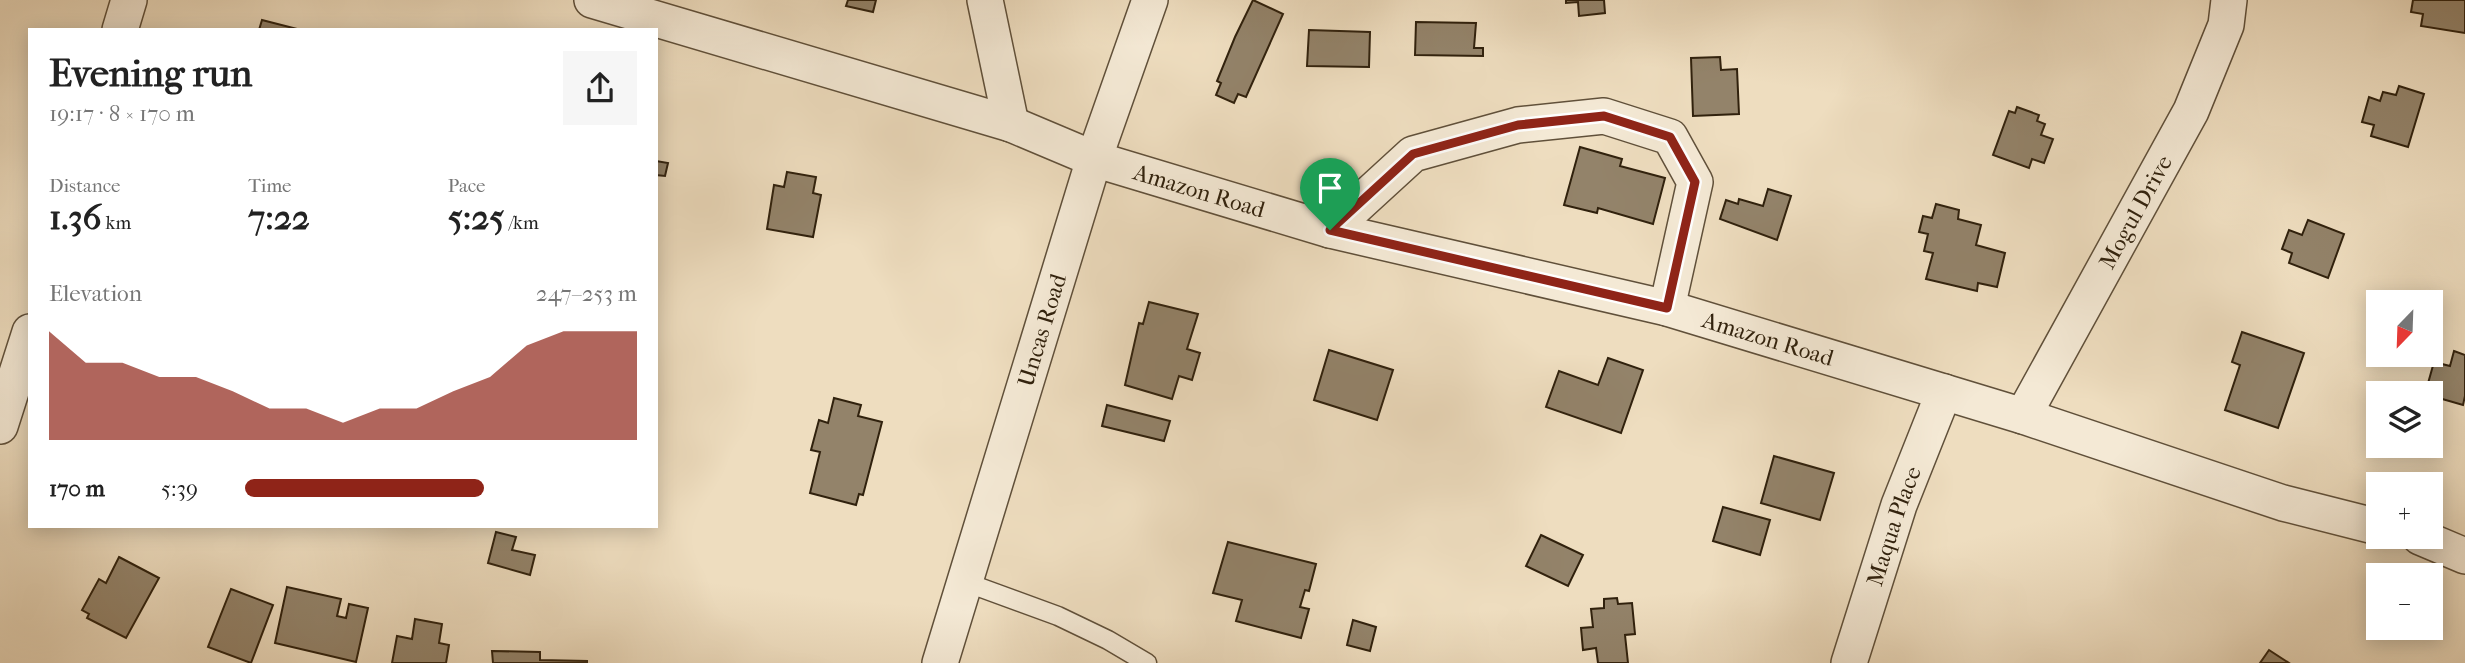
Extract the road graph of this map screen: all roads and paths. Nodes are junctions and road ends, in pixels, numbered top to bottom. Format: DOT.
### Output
graph roads {
  1 [pos="129,0"];
  2 [pos="592,0"];
  3 [pos="985,0"];
  4 [pos="1150,0"];
  5 [pos="2229,0"];
  6 [pos="121,28"];
  7 [pos="1010,124"];
  8 [pos="1094,159"];
  9 [pos="1330,230"];
  10 [pos="1667,308"];
  11 [pos="28,338"];
  12 [pos="1944,392"];
  13 [pos="2023,416"];
  14 [pos="0,426"];
  15 [pos="2366,524"];
  16 [pos="2443,547"];
  17 [pos="2465,556"];
  18 [pos="965,582"];
  19 [pos="940,663"];
  20 [pos="1147,663"];
  21 [pos="1849,663"];
  1 -- 6 [label="street"];
  2 -- 7 [label="street, Amazon Road"];
  3 -- 7 [label="street"];
  4 -- 8 [label="street, Uncas Road"];
  5 -- 13 [label="street, Mogul Drive"];
  7 -- 8 [label="street, Amazon Road"];
  8 -- 9 [label="street, Amazon Road"];
  8 -- 18 [label="street, Uncas Road"];
  9 -- 10 [label="street, Amazon Road"];
  9 -- 10 [label="street"];
  10 -- 12 [label="street, Amazon Road"];
  11 -- 14 [label="street"];
  12 -- 13 [label="street, Amazon Road"];
  12 -- 21 [label="street, Maqua Place"];
  13 -- 15 [label="street, Amazon Road"];
  16 -- 17 [label="street"];
  18 -- 19 [label="street, Uncas Road"];
  18 -- 20 [label="lane"];
}
